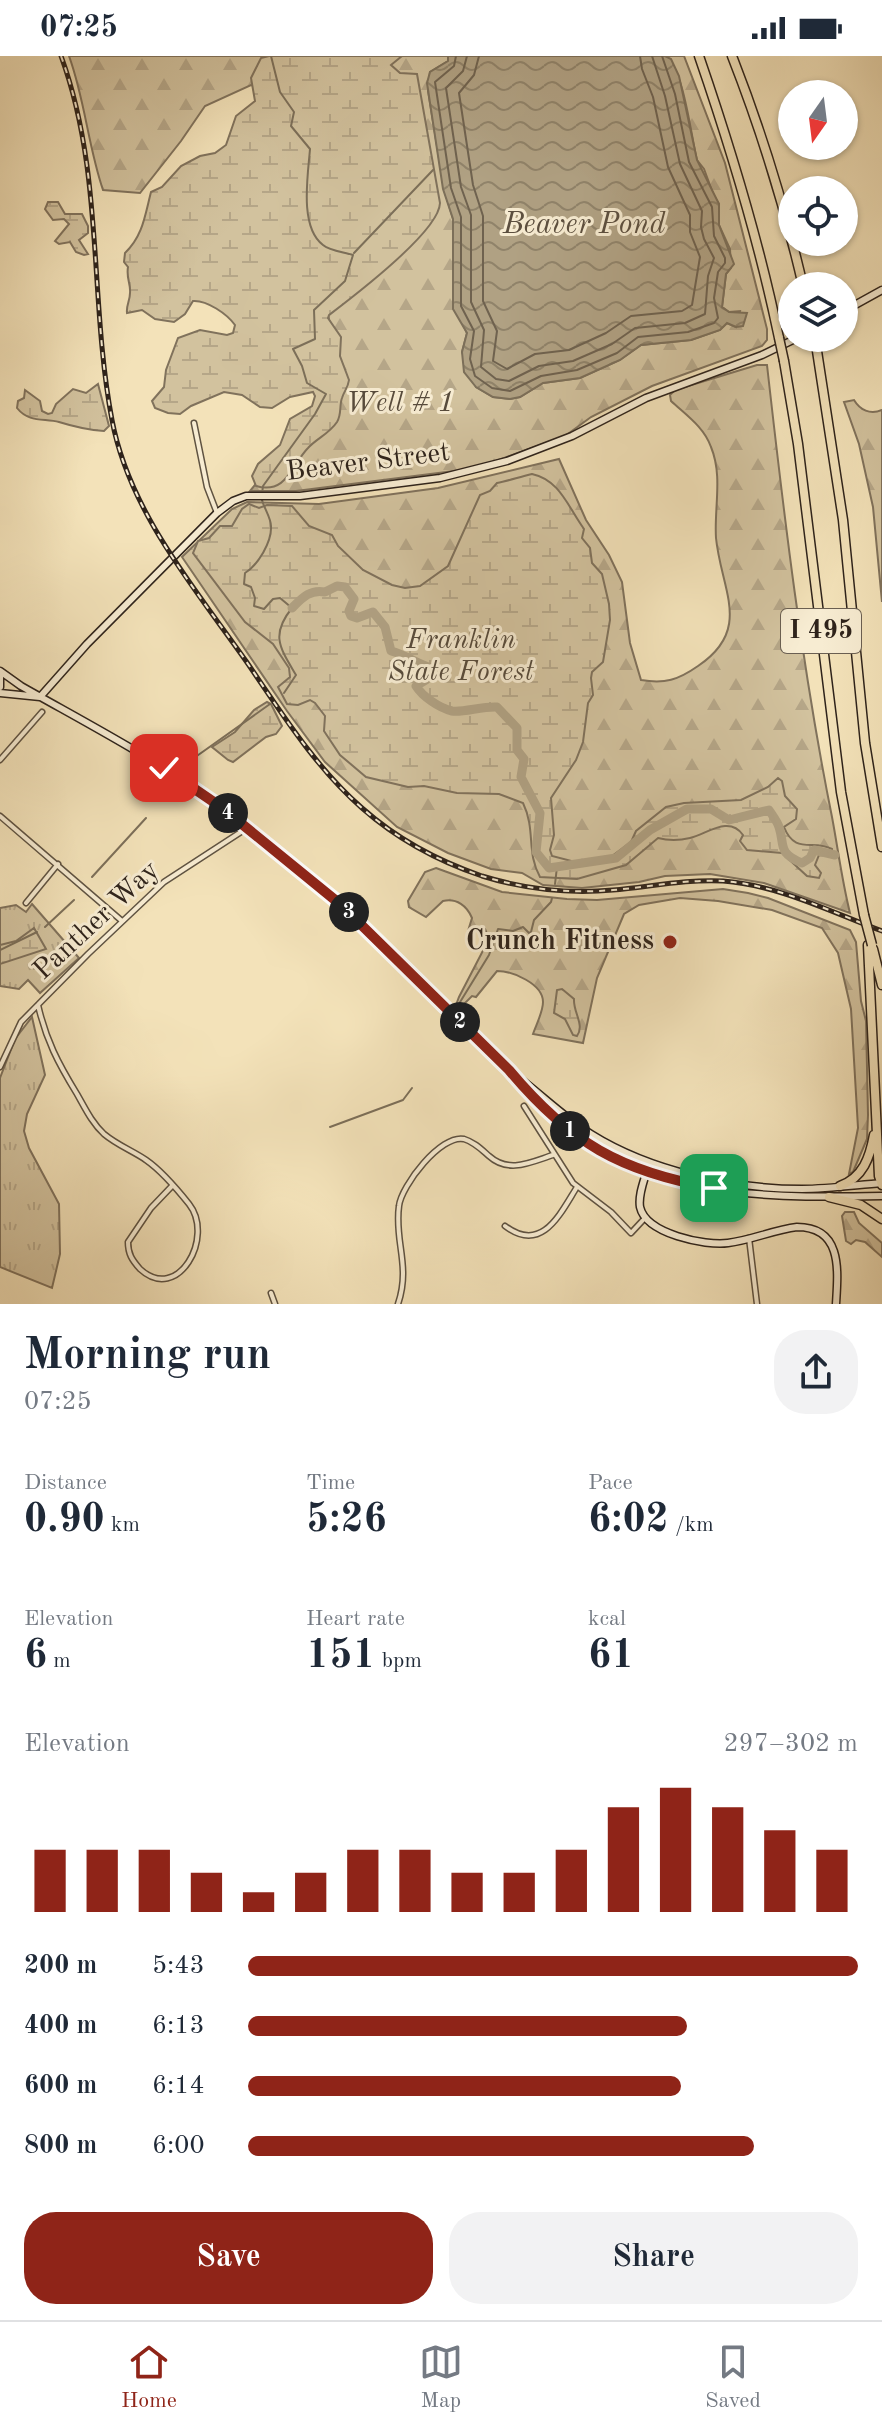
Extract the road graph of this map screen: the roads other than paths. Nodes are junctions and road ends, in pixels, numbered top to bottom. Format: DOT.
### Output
graph roads {
  1 [pos="699,56"];
  2 [pos="732,56"];
  3 [pos="799,272"];
  4 [pos="882,290"];
  5 [pos="858,303"];
  6 [pos="778,347"];
  7 [pos="817,352"];
  8 [pos="194,423"];
  9 [pos="217,513"];
  10 [pos="0,672"];
  11 [pos="0,690"];
  12 [pos="40,697"];
  13 [pos="42,712"];
  14 [pos="0,760"];
  15 [pos="0,816"];
  16 [pos="247,828"];
  17 [pos="882,847"];
  18 [pos="58,864"];
  19 [pos="26,903"];
  20 [pos="122,921"];
  21 [pos="870,945"];
  22 [pos="882,985"];
  23 [pos="38,1005"];
  24 [pos="0,1067"];
  25 [pos="509,1070"];
  26 [pos="524,1106"];
  27 [pos="876,1114"];
  28 [pos="553,1155"];
  29 [pos="649,1162"];
  30 [pos="646,1173"];
  31 [pos="882,1184"];
  32 [pos="172,1186"];
  33 [pos="840,1186"];
  34 [pos="577,1187"];
  35 [pos="882,1196"];
  36 [pos="829,1197"];
  37 [pos="645,1218"];
  38 [pos="882,1219"];
  39 [pos="505,1226"];
  40 [pos="749,1238"];
  41 [pos="271,1293"];
  42 [pos="275,1304"];
  43 [pos="398,1304"];
  44 [pos="757,1304"];
  45 [pos="836,1304"];
  1 -- 21 [label="highway, I 495, bridge"];
  2 -- 3 [label="highway"];
  4 -- 5 [label="main road"];
  6 -- 9 [label="main road, Beaver Street"];
  7 -- 17 [label="highway, I 495"];
  8 -- 9 [label="street"];
  9 -- 12 [label="main road, Beaver Street"];
  10 -- 11 [label="main road"];
  10 -- 12 [label="main road"];
  11 -- 12 [label="main road"];
  12 -- 16 [label="main road"];
  13 -- 14 [label="street"];
  15 -- 18 [label="street"];
  16 -- 20 [label="street, Panther Way"];
  16 -- 25 [label="main road"];
  18 -- 19 [label="street"];
  18 -- 20 [label="street"];
  20 -- 23 [label="street, Panther Way"];
  21 -- 22 [label="highway, I 495"];
  21 -- 27 [label="highway"];
  23 -- 24 [label="street, Panther Way"];
  23 -- 32 [label="street"];
  25 -- 29 [label="main road"];
  25 -- 30 [label="main road"];
  26 -- 28 [label="street"];
  27 -- 31 [label="highway"];
  27 -- 33 [label="highway"];
  28 -- 34 [label="street"];
  28 -- 43 [label="street"];
  29 -- 30 [label="main road"];
  29 -- 33 [label="main road"];
  30 -- 36 [label="main road"];
  30 -- 37 [label="main road"];
  31 -- 33 [label="main road"];
  32 -- 32 [label="street"];
  34 -- 37 [label="street"];
  34 -- 39 [label="street"];
  35 -- 36 [label="main road"];
  36 -- 38 [label="highway"];
  37 -- 40 [label="main road"];
  40 -- 44 [label="street"];
  40 -- 45 [label="main road"];
  41 -- 42 [label="street"];
}
